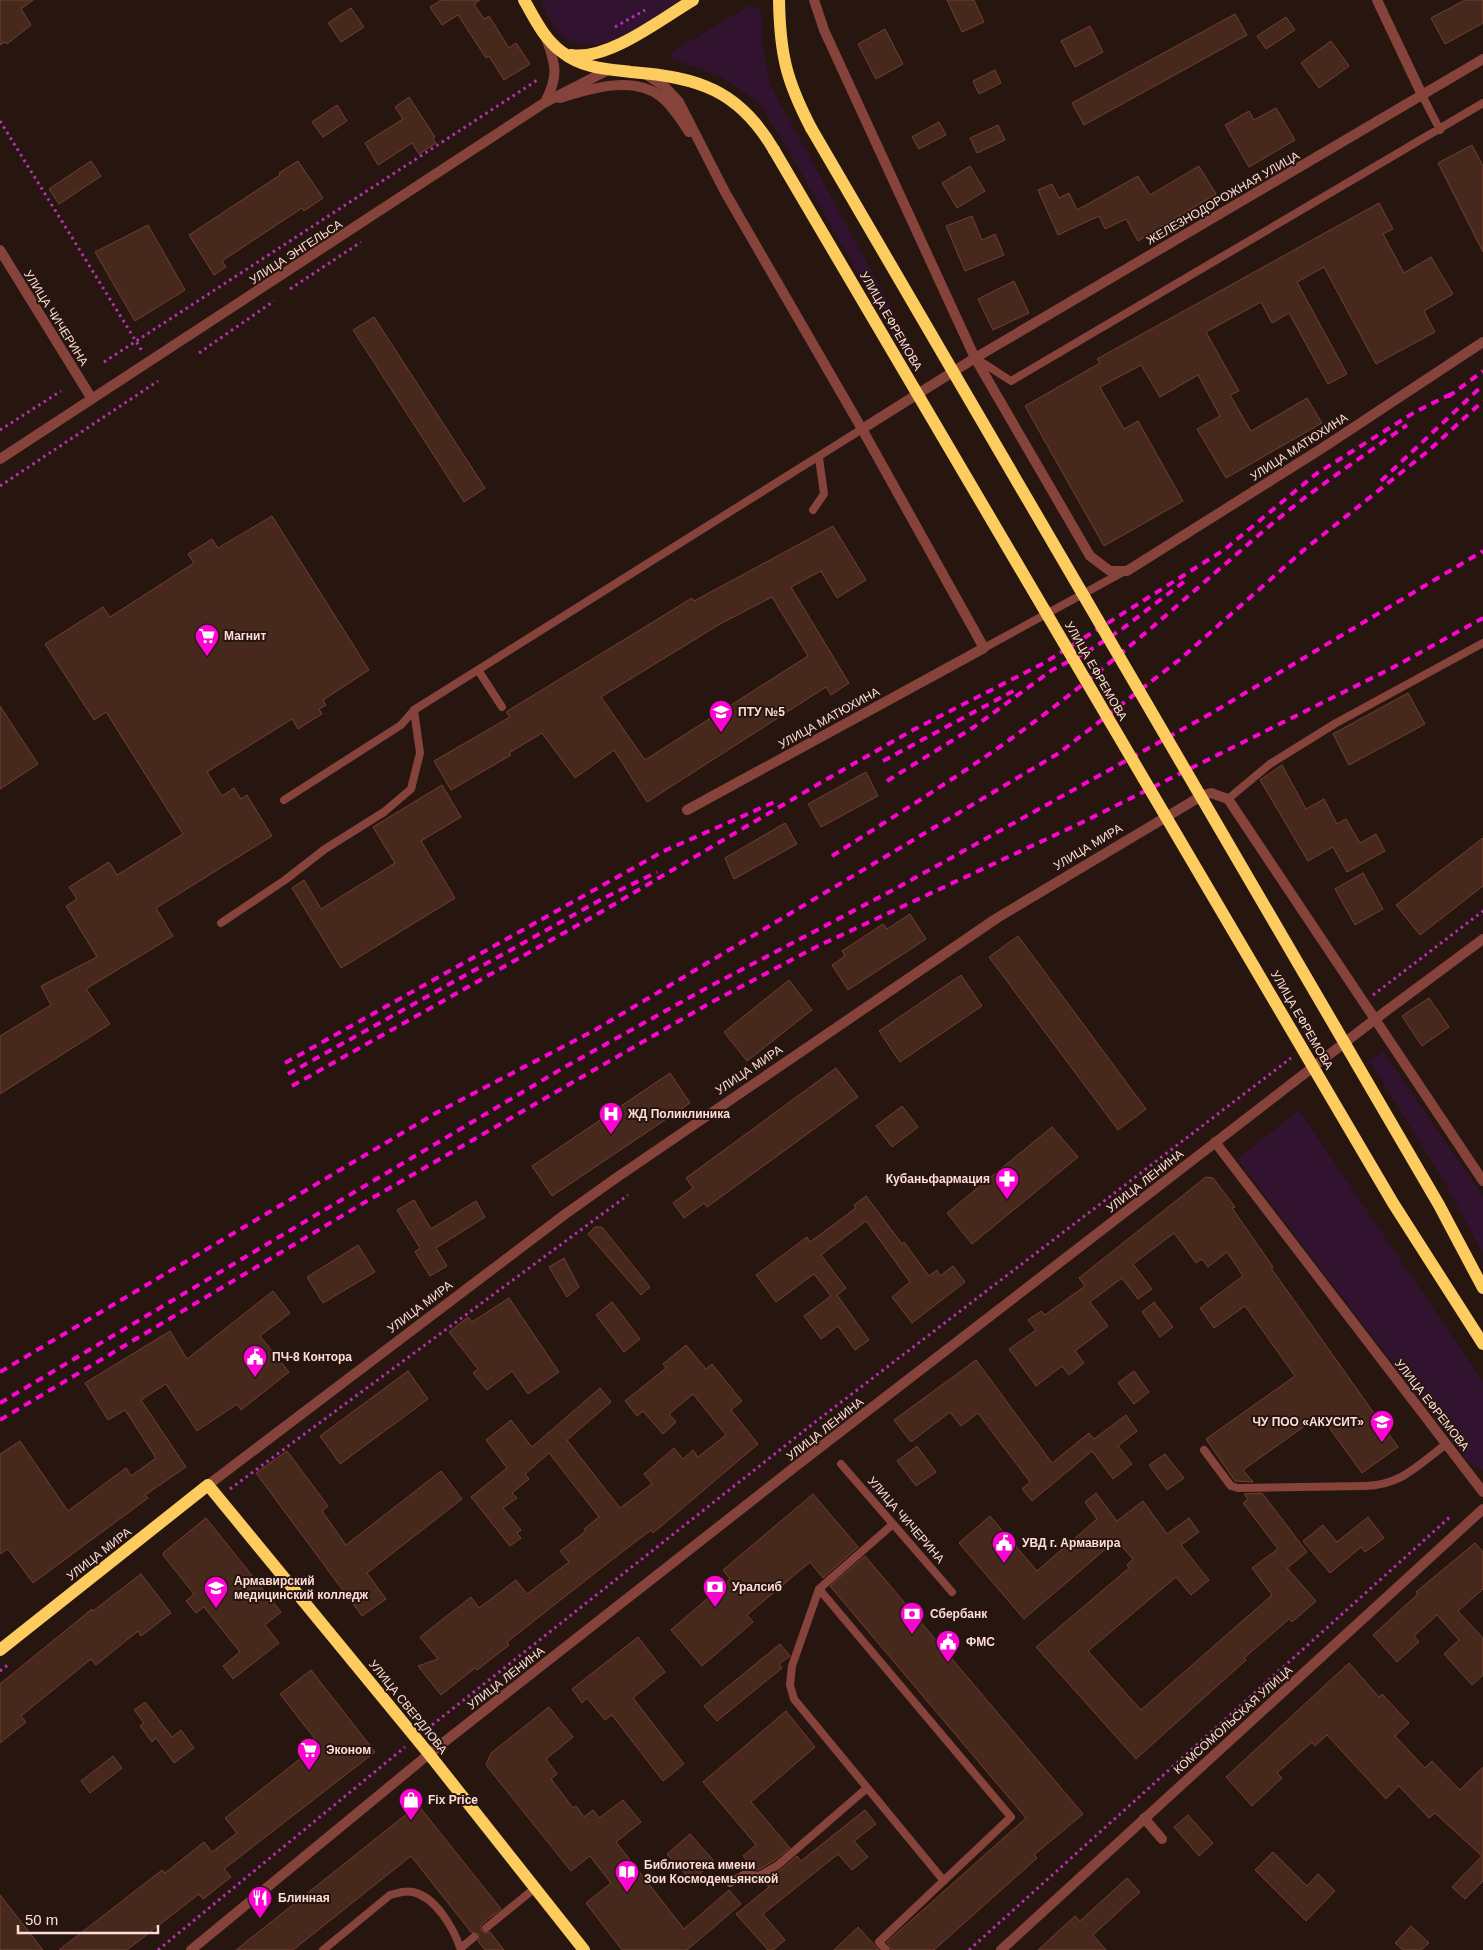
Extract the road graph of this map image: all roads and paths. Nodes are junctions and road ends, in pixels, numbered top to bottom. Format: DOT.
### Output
graph roads {
  1 [pos="524,0"];
  2 [pos="693,0"];
  3 [pos="778,0"];
  4 [pos="814,0"];
  5 [pos="1377,0"];
  6 [pos="654,5"];
  7 [pos="613,28"];
  8 [pos="545,36"];
  9 [pos="563,54"];
  10 [pos="1483,59"];
  11 [pos="608,70"];
  12 [pos="638,72"];
  13 [pos="544,76"];
  14 [pos="1422,97"];
  15 [pos="544,103"];
  16 [pos="1483,103"];
  17 [pos="0,122"];
  18 [pos="1440,130"];
  19 [pos="710,163"];
  20 [pos="0,250"];
  21 [pos="274,301"];
  22 [pos="135,341"];
  23 [pos="1483,342"];
  24 [pos="199,353"];
  25 [pos="144,354"];
  26 [pos="975,358"];
  27 [pos="104,362"];
  28 [pos="158,381"];
  29 [pos="61,390"];
  30 [pos="92,399"];
  31 [pos="862,429"];
  32 [pos="0,430"];
  33 [pos="819,458"];
  34 [pos="0,459"];
  35 [pos="0,486"];
  36 [pos="813,510"];
  37 [pos="1126,571"];
  38 [pos="1483,643"];
  39 [pos="984,648"];
  40 [pos="478,670"];
  41 [pos="502,707"];
  42 [pos="414,710"];
  43 [pos="1228,799"];
  44 [pos="284,800"];
  45 [pos="687,810"];
  46 [pos="1483,911"];
  47 [pos="221,923"];
  48 [pos="1483,939"];
  49 [pos="1363,1002"];
  50 [pos="1374,1020"];
  51 [pos="1292,1057"];
  52 [pos="1215,1142"];
  53 [pos="1483,1181"];
  54 [pos="628,1195"];
  55 [pos="1483,1288"];
  56 [pos="1483,1344"];
  57 [pos="1445,1445"];
  58 [pos="1204,1450"];
  59 [pos="841,1464"];
  60 [pos="1467,1473"];
  61 [pos="1483,1480"];
  62 [pos="208,1485"];
  63 [pos="1483,1492"];
  64 [pos="218,1498"];
  65 [pos="1483,1509"];
  66 [pos="1456,1512"];
  67 [pos="893,1524"];
  68 [pos="819,1589"];
  69 [pos="952,1592"];
  70 [pos="0,1650"];
  71 [pos="16,1659"];
  72 [pos="0,1671"];
  73 [pos="416,1738"];
  74 [pos="429,1754"];
  75 [pos="867,1788"];
  76 [pos="1144,1818"];
  77 [pos="1162,1839"];
  78 [pos="944,1881"];
  79 [pos="730,1883"];
  80 [pos="535,1888"];
  81 [pos="486,1928"];
  82 [pos="474,1936"];
  83 [pos="461,1949"];
  84 [pos="158,1950"];
  85 [pos="191,1950"];
  86 [pos="323,1950"];
  87 [pos="584,1950"];
  88 [pos="886,1950"];
  89 [pos="969,1950"];
  90 [pos="1001,1950"];
  1 -- 8 [label="main road, УЛИЦА ЕФРЕМОВА"];
  2 -- 9 [label="main road"];
  3 -- 55 [label="main road, УЛИЦА ЕФРЕМОВА, bridge"];
  4 -- 26 [label="street"];
  5 -- 14 [label="street"];
  6 -- 7 [label="path"];
  8 -- 9 [label="main road, УЛИЦА ЕФРЕМОВА"];
  8 -- 15 [label="street"];
  9 -- 11 [label="main road, УЛИЦА ЕФРЕМОВА"];
  10 -- 14 [label="street, ЖЕЛЕЗНОДОРОЖНАЯ УЛИЦА"];
  11 -- 12 [label="main road, УЛИЦА ЕФРЕМОВА"];
  11 -- 15 [label="street, УЛИЦА ЭНГЕЛЬСА"];
  12 -- 19 [label="street, УЛИЦА ЕФРЕМОВА"];
  12 -- 56 [label="main road, УЛИЦА ЕФРЕМОВА, bridge"];
  13 -- 22 [label="path"];
  14 -- 18 [label="lane"];
  14 -- 26 [label="street, ЖЕЛЕЗНОДОРОЖНАЯ УЛИЦА"];
  15 -- 19 [label="street"];
  15 -- 30 [label="street, УЛИЦА ЭНГЕЛЬСА"];
  16 -- 18 [label="lane"];
  17 -- 22 [label="path"];
  18 -- 26 [label="lane"];
  19 -- 31 [label="street, УЛИЦА ЕФРЕМОВА"];
  20 -- 30 [label="street, УЛИЦА ЧИЧЕРИНА"];
  21 -- 24 [label="path"];
  22 -- 25 [label="path"];
  22 -- 27 [label="path"];
  23 -- 37 [label="street, УЛИЦА МАТЮХИНА"];
  26 -- 31 [label="street, ЖЕЛЕЗНОДОРОЖНАЯ УЛИЦА"];
  26 -- 37 [label="street"];
  28 -- 35 [label="path"];
  29 -- 32 [label="path"];
  30 -- 34 [label="street, УЛИЦА ЭНГЕЛЬСА"];
  31 -- 33 [label="lane"];
  31 -- 39 [label="street, УЛИЦА ЕФРЕМОВА"];
  33 -- 36 [label="lane"];
  33 -- 40 [label="lane"];
  37 -- 39 [label="lane"];
  38 -- 43 [label="lane"];
  39 -- 45 [label="street, УЛИЦА МАТЮХИНА"];
  40 -- 41 [label="lane"];
  40 -- 42 [label="lane"];
  42 -- 44 [label="lane"];
  42 -- 47 [label="lane"];
  43 -- 49 [label="street"];
  43 -- 62 [label="street, УЛИЦА МИРА"];
  46 -- 49 [label="path"];
  48 -- 50 [label="street, УЛИЦА ЛЕНИНА"];
  49 -- 50 [label="street"];
  50 -- 52 [label="street, УЛИЦА ЛЕНИНА"];
  50 -- 53 [label="street"];
  51 -- 73 [label="path"];
  52 -- 57 [label="street, УЛИЦА ЕФРЕМОВА"];
  52 -- 74 [label="street, УЛИЦА ЛЕНИНА"];
  54 -- 64 [label="path"];
  57 -- 58 [label="lane"];
  57 -- 60 [label="street, УЛИЦА ЕФРЕМОВА"];
  59 -- 67 [label="lane, УЛИЦА ЧИЧЕРИНА"];
  60 -- 61 [label="street"];
  60 -- 63 [label="street, УЛИЦА ЕФРЕМОВА"];
  62 -- 64 [label="main road, УЛИЦА СВЕРДЛОВА"];
  62 -- 70 [label="main road, УЛИЦА МИРА"];
  64 -- 73 [label="main road, УЛИЦА СВЕРДЛОВА"];
  65 -- 76 [label="street, КОМСОМОЛЬСКАЯ УЛИЦА"];
  66 -- 89 [label="path"];
  67 -- 68 [label="lane"];
  67 -- 69 [label="lane, УЛИЦА ЧИЧЕРИНА"];
  68 -- 75 [label="lane"];
  68 -- 78 [label="lane"];
  71 -- 72 [label="path"];
  73 -- 74 [label="main road, УЛИЦА СВЕРДЛОВА"];
  73 -- 84 [label="path"];
  74 -- 80 [label="main road, УЛИЦА СВЕРДЛОВА"];
  74 -- 85 [label="street, УЛИЦА ЛЕНИНА"];
  75 -- 78 [label="lane"];
  75 -- 79 [label="lane"];
  76 -- 77 [label="street"];
  76 -- 90 [label="street, КОМСОМОЛЬСКАЯ УЛИЦА"];
  78 -- 88 [label="lane"];
  80 -- 81 [label="lane"];
  80 -- 87 [label="main road, УЛИЦА СВЕРДЛОВА"];
  82 -- 83 [label="lane"];
  83 -- 86 [label="lane"];
}
